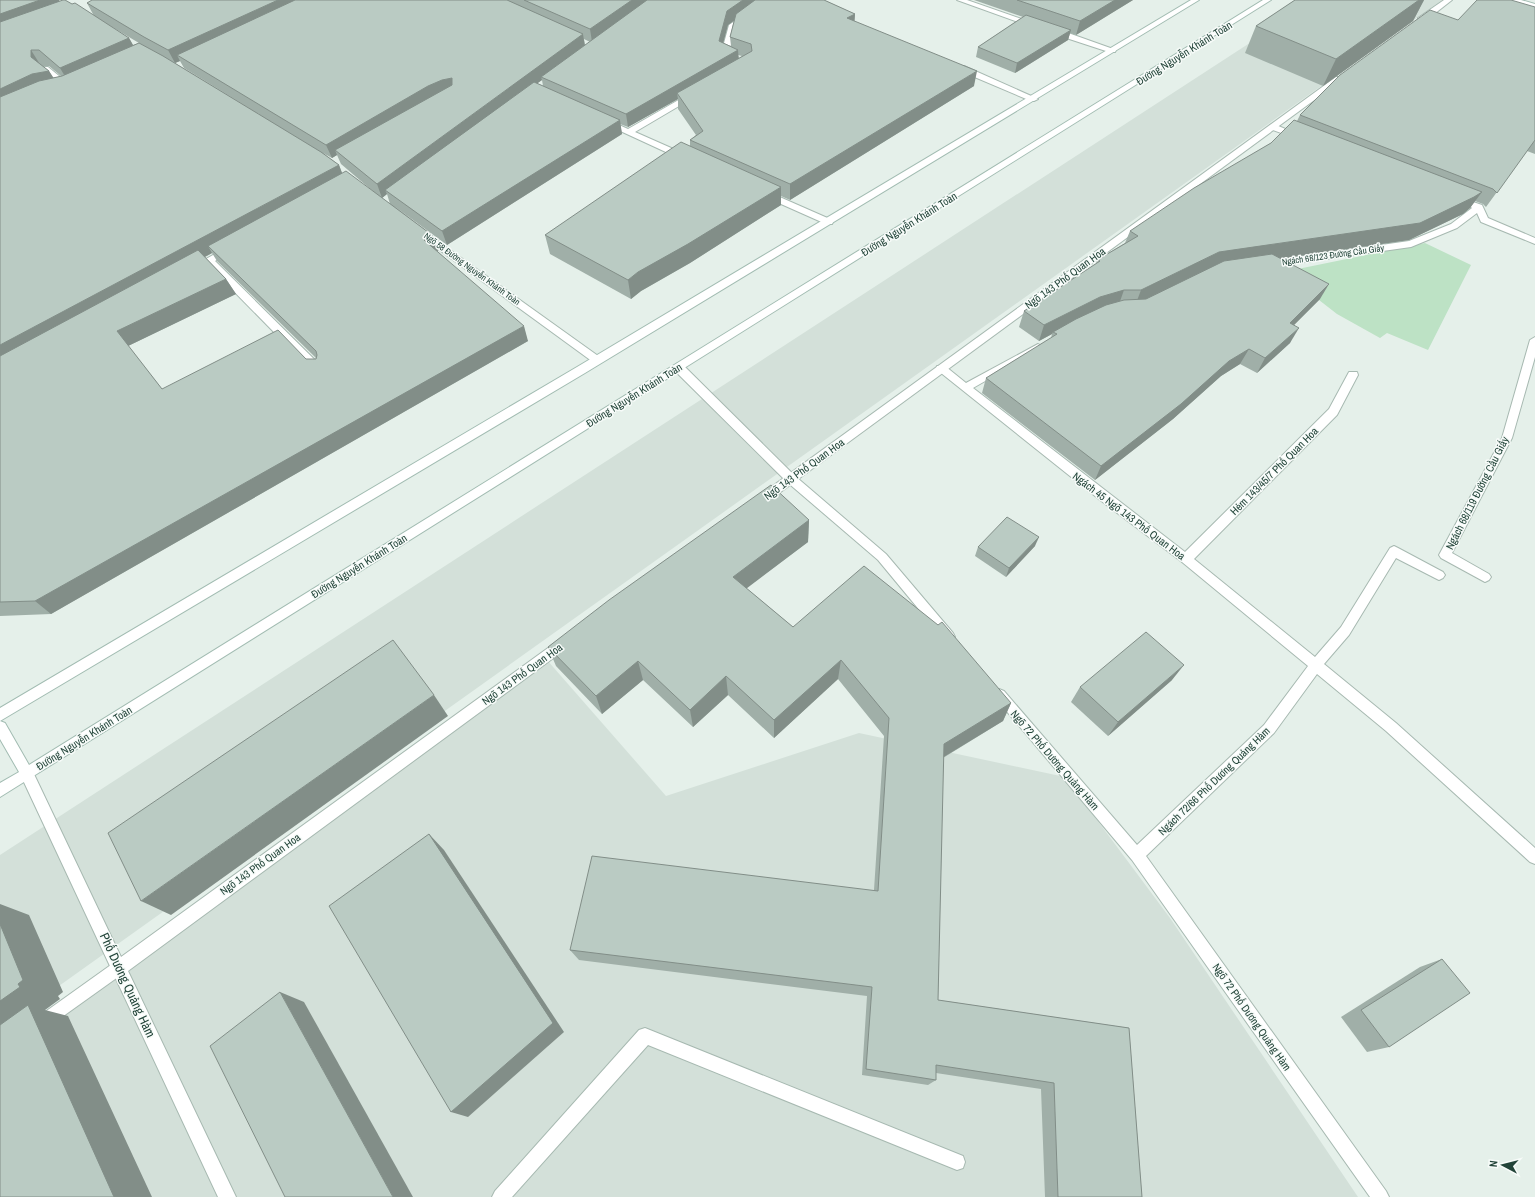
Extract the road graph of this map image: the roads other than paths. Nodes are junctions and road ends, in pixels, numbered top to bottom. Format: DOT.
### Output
graph roads {
  1 [pos="770,0"];
  2 [pos="960,0"];
  3 [pos="1196,0"];
  4 [pos="1268,0"];
  5 [pos="1449,0"];
  6 [pos="1513,0"];
  7 [pos="1535,6"];
  8 [pos="1411,27"];
  9 [pos="1112,50"];
  10 [pos="737,59"];
  11 [pos="954,66"];
  12 [pos="45,69"];
  13 [pos="1348,72"];
  14 [pos="68,87"];
  15 [pos="702,90"];
  16 [pos="1034,99"];
  17 [pos="600,120"];
  18 [pos="1273,127"];
  19 [pos="629,132"];
  20 [pos="1310,141"];
  21 [pos="693,161"];
  22 [pos="758,190"];
  23 [pos="1465,202"];
  24 [pos="1480,207"];
  25 [pos="829,222"];
  26 [pos="414,227"];
  27 [pos="1535,241"];
  28 [pos="237,245"];
  29 [pos="209,260"];
  30 [pos="1262,265"];
  31 [pos="188,272"];
  32 [pos="1535,340"];
  33 [pos="1047,342"];
  34 [pos="597,360"];
  35 [pos="678,368"];
  36 [pos="940,369"];
  37 [pos="319,370"];
  38 [pos="1353,375"];
  39 [pos="965,388"];
  40 [pos="791,478"];
  41 [pos="752,507"];
  42 [pos="1186,559"];
  43 [pos="1439,575"];
  44 [pos="1485,577"];
  45 [pos="571,638"];
  46 [pos="957,646"];
  47 [pos="1316,665"];
  48 [pos="988,682"];
  49 [pos="0,715"];
  50 [pos="0,727"];
  51 [pos="27,774"];
  52 [pos="0,791"];
  53 [pos="1137,855"];
  54 [pos="1535,856"];
  55 [pos="120,967"];
  56 [pos="32,1030"];
  57 [pos="957,1162"];
  58 [pos="228,1197"];
  59 [pos="501,1197"];
  60 [pos="1380,1197"];
  1 -- 10 [label="main road"];
  2 -- 9 [label="main road"];
  3 -- 9 [label="main road"];
  4 -- 35 [label="main road, Đường Nguyễn Khánh Toàn"];
  5 -- 8 [label="main road"];
  6 -- 7 [label="main road"];
  9 -- 16 [label="main road"];
  11 -- 16 [label="main road"];
  12 -- 14 [label="main road"];
  13 -- 18 [label="main road, Ngõ 143 Phố Quan Hoa"];
  15 -- 19 [label="main road"];
  16 -- 25 [label="main road"];
  17 -- 19 [label="main road"];
  18 -- 20 [label="main road"];
  18 -- 36 [label="main road, Ngõ 143 Phố Quan Hoa"];
  19 -- 21 [label="main road"];
  22 -- 25 [label="main road"];
  23 -- 24 [label="main road"];
  24 -- 27 [label="main road"];
  24 -- 30 [label="main road, Ngách 68/123 Đường Cầu Giấy"];
  25 -- 34 [label="main road"];
  26 -- 34 [label="main road, Ngõ 58 Đường Nguyễn Khánh Toàn"];
  28 -- 29 [label="main road"];
  29 -- 31 [label="main road"];
  29 -- 37 [label="main road"];
  32 -- 44 [label="main road, Ngách 68/119 Đường Cầu Giấy"];
  33 -- 39 [label="main road"];
  34 -- 49 [label="main road"];
  35 -- 40 [label="main road"];
  35 -- 51 [label="main road, Đường Nguyễn Khánh Toàn"];
  36 -- 39 [label="main road, Ngách 45 Ngõ 143 Phố Quan Hoa"];
  36 -- 40 [label="main road, Ngõ 143 Phố Quan Hoa"];
  38 -- 42 [label="main road, Hẻm 143/45/7 Phố Quan Hoa"];
  39 -- 42 [label="main road, Ngách 45 Ngõ 143 Phố Quan Hoa"];
  40 -- 41 [label="main road, Ngõ 143 Phố Quan Hoa"];
  40 -- 46 [label="main road"];
  42 -- 47 [label="main road, Ngách 45 Ngõ 143 Phố Quan Hoa"];
  43 -- 47 [label="main road, Ngách 72/66 Phố Dương Quảng Hàm"];
  45 -- 55 [label="main road, Ngõ 143 Phố Quan Hoa"];
  47 -- 53 [label="main road, Ngách 72/66 Phố Dương Quảng Hàm"];
  47 -- 54 [label="main road, Ngách 45 Ngõ 143 Phố Quan Hoa"];
  48 -- 53 [label="main road, Ngõ 72 Phố Dương Quảng Hàm"];
  50 -- 51 [label="main road, Phố Dương Quảng Hàm"];
  51 -- 52 [label="main road, Đường Nguyễn Khánh Toàn"];
  51 -- 55 [label="main road, Phố Dương Quảng Hàm"];
  53 -- 60 [label="main road, Ngõ 72 Phố Dương Quảng Hàm"];
  55 -- 56 [label="main road, Ngõ 143 Phố Quan Hoa"];
  55 -- 58 [label="main road, Phố Dương Quảng Hàm"];
  57 -- 59 [label="main road"];
}
